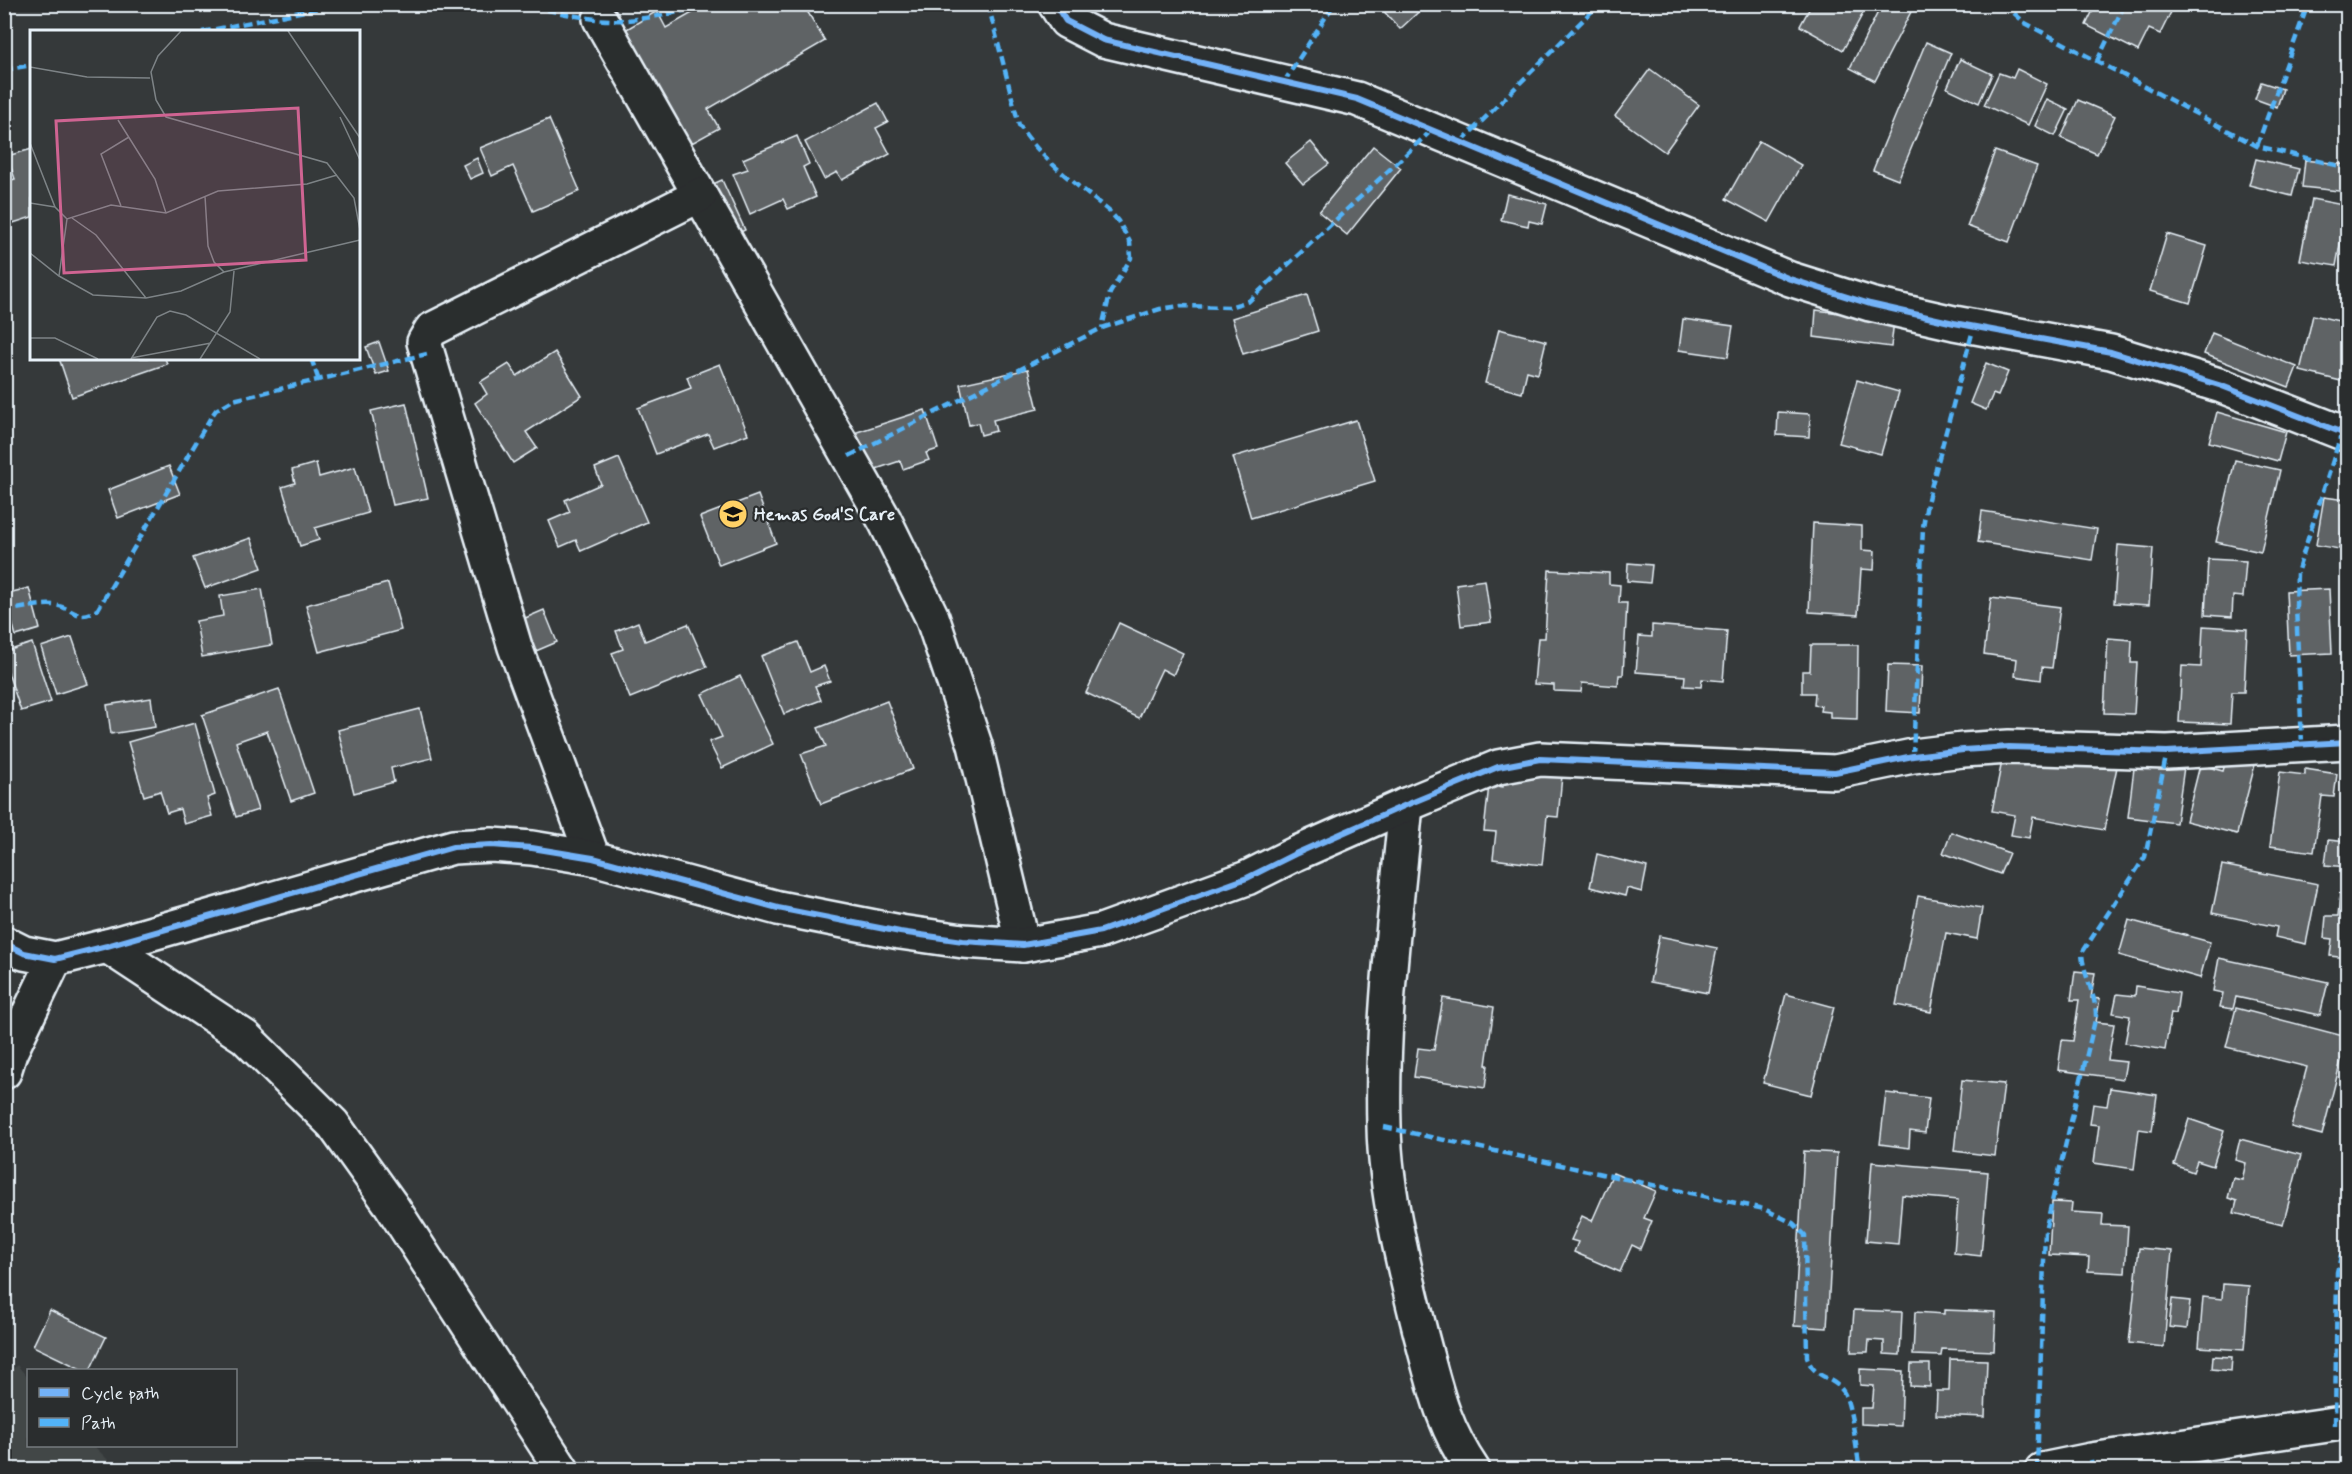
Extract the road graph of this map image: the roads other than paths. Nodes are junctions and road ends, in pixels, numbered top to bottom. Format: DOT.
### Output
graph roads {
  1 [pos="1055,4"];
  2 [pos="600,19"];
  3 [pos="700,195"];
  4 [pos="2348,435"];
  5 [pos="2348,742"];
  6 [pos="1406,805"];
  7 [pos="593,858"];
  8 [pos="4,943"];
  9 [pos="1023,945"];
  10 [pos="107,946"];
  11 [pos="55,959"];
  12 [pos="4,1071"];
  13 [pos="2348,1422"];
  14 [pos="562,1470"];
  15 [pos="1473,1470"];
  16 [pos="2042,1470"];
  1 -- 4 [label="street"];
  2 -- 3 [label="street"];
  3 -- 7 [label="street"];
  3 -- 9 [label="street"];
  5 -- 6 [label="street"];
  6 -- 9 [label="street"];
  6 -- 15 [label="street"];
  7 -- 9 [label="street"];
  7 -- 10 [label="street"];
  8 -- 11 [label="street"];
  10 -- 11 [label="street"];
  10 -- 14 [label="street"];
  11 -- 12 [label="street"];
  13 -- 16 [label="street"];
}
